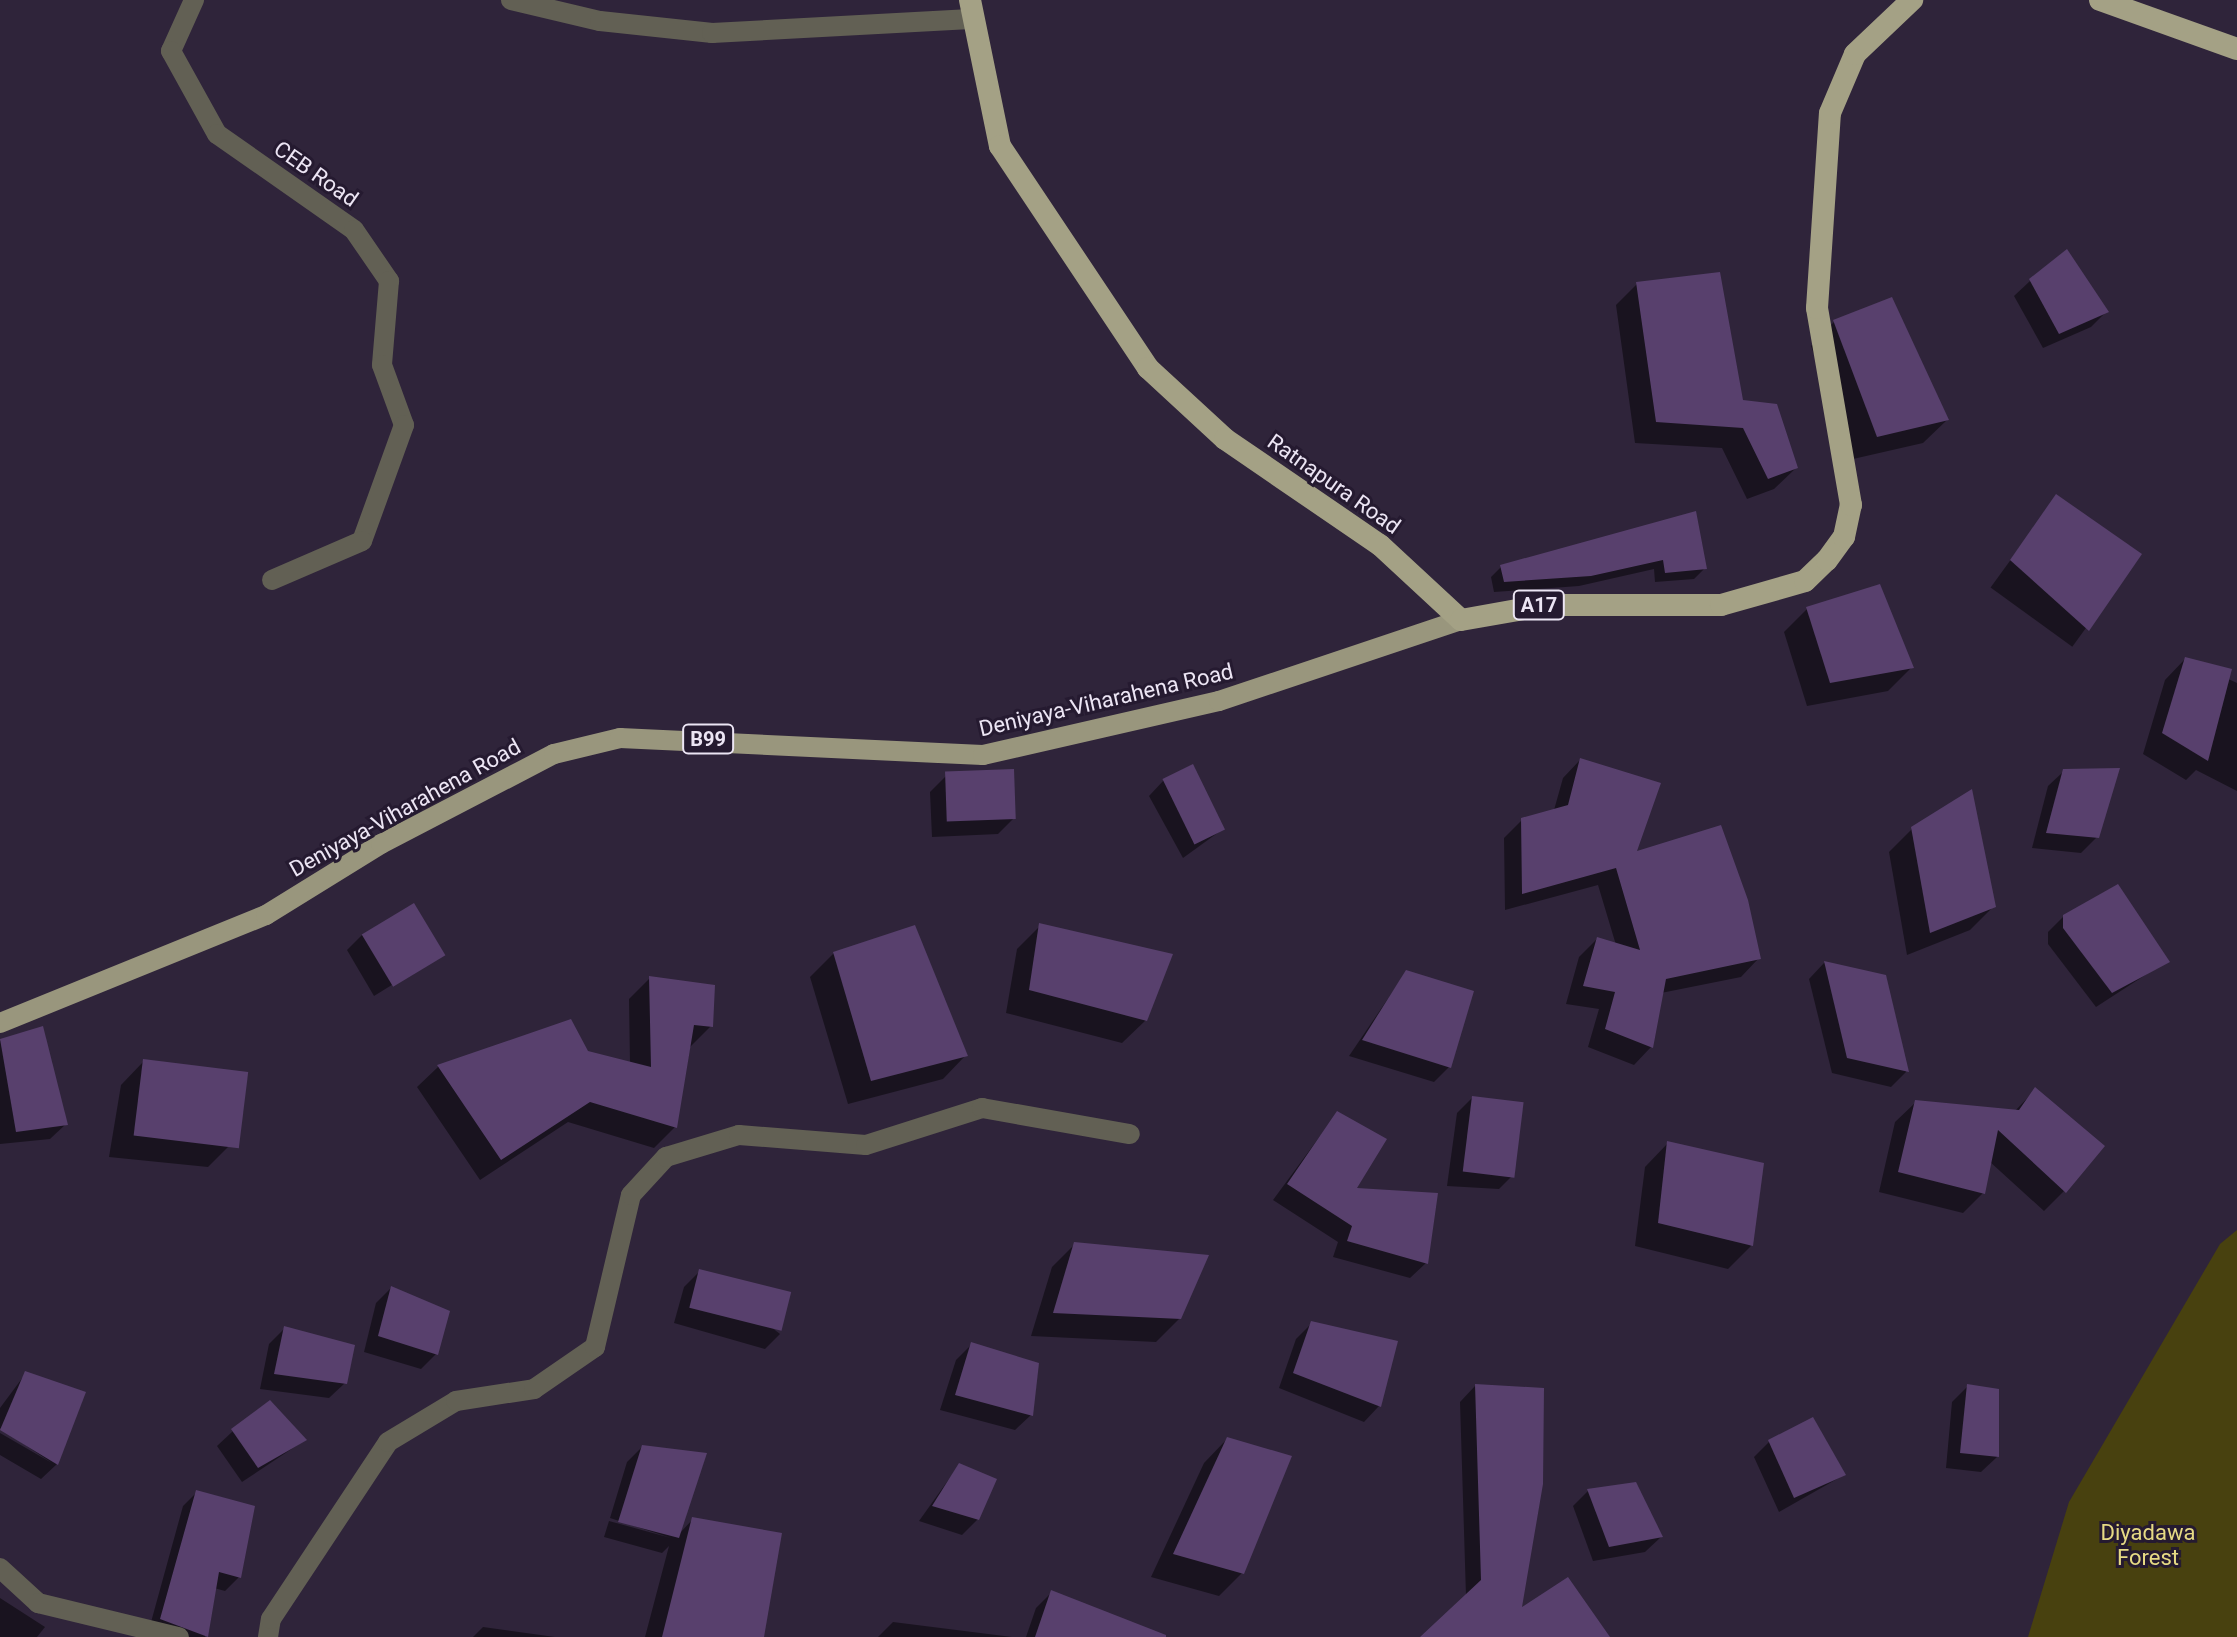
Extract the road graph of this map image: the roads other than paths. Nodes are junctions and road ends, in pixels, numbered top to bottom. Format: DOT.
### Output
graph roads {
  1 [pos="194,0"];
  2 [pos="511,0"];
  3 [pos="1912,0"];
  4 [pos="2100,0"];
  5 [pos="971,9"];
  6 [pos="2237,49"];
  7 [pos="272,580"];
  8 [pos="1461,620"];
  9 [pos="0,1023"];
  10 [pos="1130,1134"];
  11 [pos="0,1568"];
  12 [pos="179,1637"];
  13 [pos="268,1637"];
  1 -- 7 [label="street, CEB Road"];
  2 -- 5 [label="street"];
  3 -- 8 [label="highway, A17"];
  4 -- 6 [label="highway"];
  5 -- 8 [label="highway, Ratnapura Road"];
  8 -- 9 [label="main road, Deniyaya-Viharahena Road / B99"];
  10 -- 13 [label="street"];
  11 -- 12 [label="street"];
}
